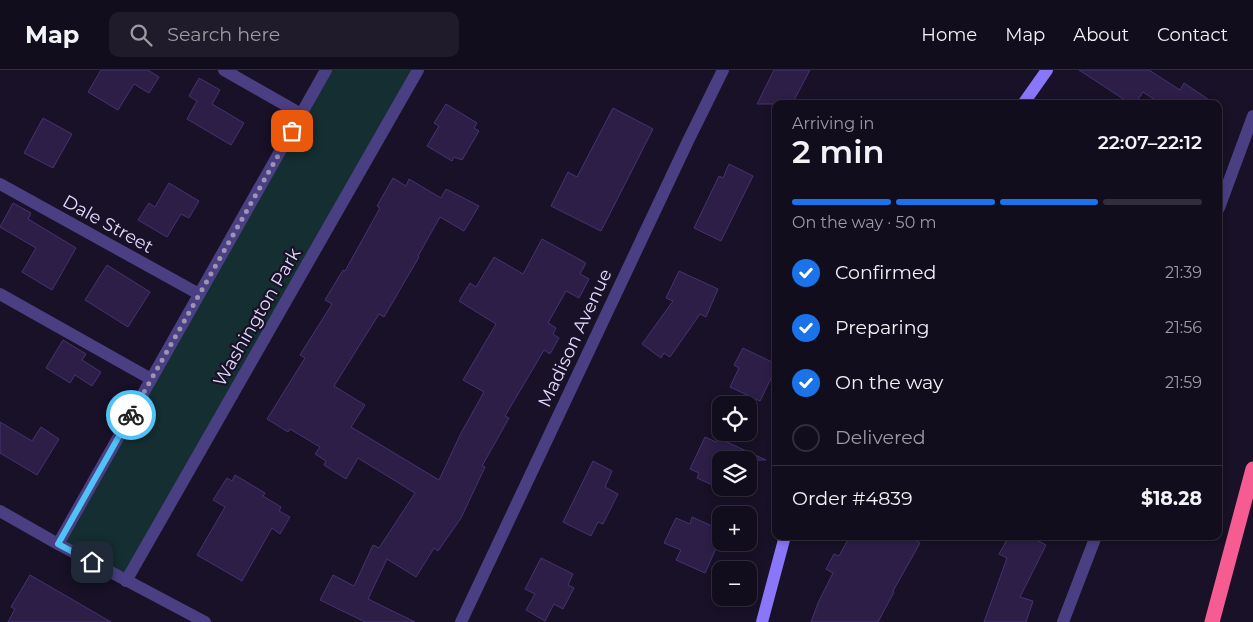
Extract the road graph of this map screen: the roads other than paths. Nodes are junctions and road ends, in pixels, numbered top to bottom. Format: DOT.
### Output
graph roads {
  1 [pos="224,70"];
  2 [pos="326,70"];
  3 [pos="418,70"];
  4 [pos="723,70"];
  5 [pos="1047,70"];
  6 [pos="1026,100"];
  7 [pos="301,114"];
  8 [pos="1253,116"];
  9 [pos="0,184"];
  10 [pos="1222,200"];
  11 [pos="0,294"];
  12 [pos="199,294"];
  13 [pos="151,379"];
  14 [pos="1253,470"];
  15 [pos="0,511"];
  16 [pos="784,540"];
  17 [pos="1094,540"];
  18 [pos="58,544"];
  19 [pos="126,580"];
  20 [pos="205,622"];
  21 [pos="461,622"];
  22 [pos="762,622"];
  23 [pos="1063,622"];
  24 [pos="1212,622"];
  1 -- 7 [label="street"];
  2 -- 7 [label="street"];
  3 -- 19 [label="street, Washington Park"];
  4 -- 21 [label="street, Madison Avenue"];
  5 -- 6 [label="main road"];
  7 -- 12 [label="street"];
  8 -- 10 [label="street"];
  9 -- 12 [label="street, Dale Street"];
  11 -- 13 [label="street"];
  12 -- 13 [label="street"];
  13 -- 18 [label="street"];
  14 -- 24 [label="highway"];
  15 -- 18 [label="street"];
  16 -- 22 [label="main road"];
  17 -- 23 [label="street"];
  18 -- 19 [label="street"];
  19 -- 20 [label="street"];
}
